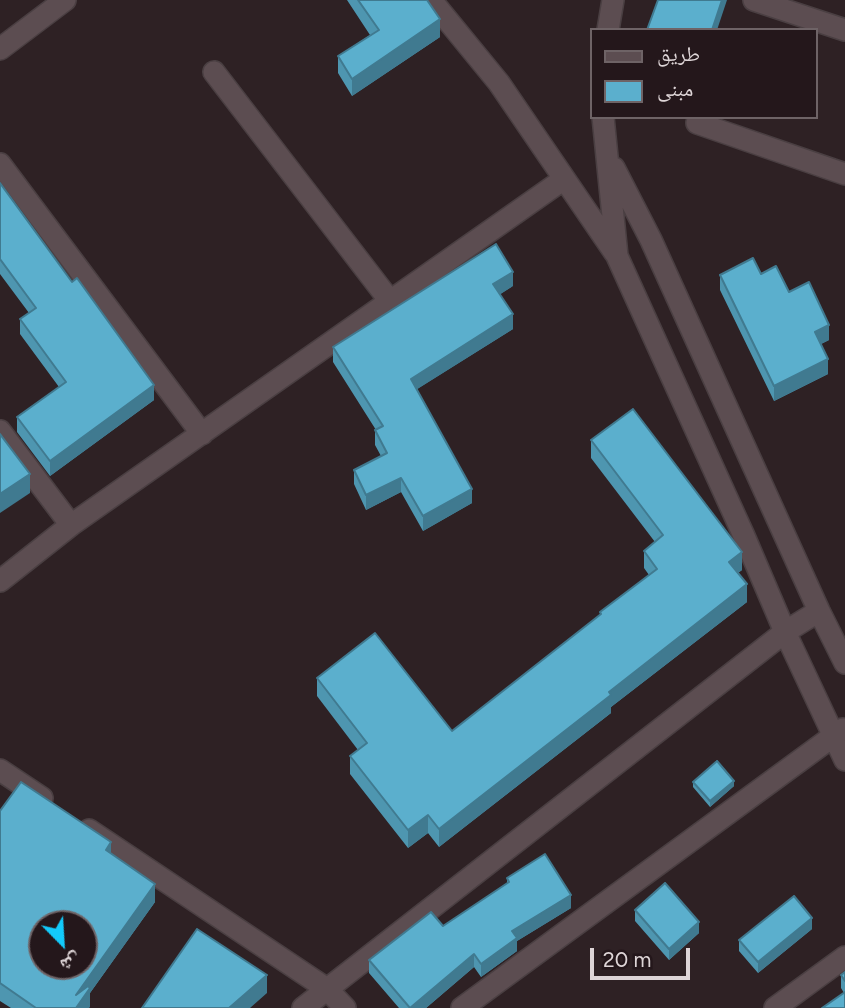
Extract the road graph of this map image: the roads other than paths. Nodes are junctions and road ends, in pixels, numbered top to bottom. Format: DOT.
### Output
graph roads {
  1 [pos="65,0"];
  2 [pos="431,0"];
  3 [pos="613,0"];
  4 [pos="754,0"];
  5 [pos="608,28"];
  6 [pos="845,30"];
  7 [pos="0,48"];
  8 [pos="214,72"];
  9 [pos="603,119"];
  10 [pos="697,123"];
  11 [pos="608,157"];
  12 [pos="0,164"];
  13 [pos="845,174"];
  14 [pos="564,179"];
  15 [pos="617,256"];
  16 [pos="390,301"];
  17 [pos="0,430"];
  18 [pos="202,434"];
  19 [pos="71,526"];
  20 [pos="0,581"];
  21 [pos="819,611"];
  22 [pos="785,632"];
  23 [pos="845,663"];
  24 [pos="839,732"];
  25 [pos="845,760"];
  26 [pos="0,770"];
  27 [pos="845,957"];
  28 [pos="327,989"];
  29 [pos="303,1008"];
  30 [pos="345,1008"];
  31 [pos="462,1008"];
  32 [pos="775,1008"];
  1 -- 7 [label="street"];
  2 -- 14 [label="street"];
  3 -- 5 [label="street"];
  4 -- 6 [label="street"];
  8 -- 16 [label="street"];
  9 -- 11 [label="street"];
  10 -- 13 [label="street"];
  11 -- 15 [label="street"];
  11 -- 21 [label="street"];
  12 -- 18 [label="street"];
  14 -- 15 [label="street"];
  14 -- 16 [label="street"];
  15 -- 22 [label="street"];
  16 -- 18 [label="street"];
  17 -- 19 [label="street"];
  18 -- 19 [label="street"];
  19 -- 20 [label="street"];
  21 -- 22 [label="street"];
  21 -- 23 [label="street"];
  22 -- 24 [label="street"];
  22 -- 28 [label="street"];
  24 -- 25 [label="street"];
  24 -- 31 [label="street"];
  26 -- 28 [label="street"];
  27 -- 32 [label="street"];
  28 -- 29 [label="street"];
  28 -- 30 [label="street"];
}
